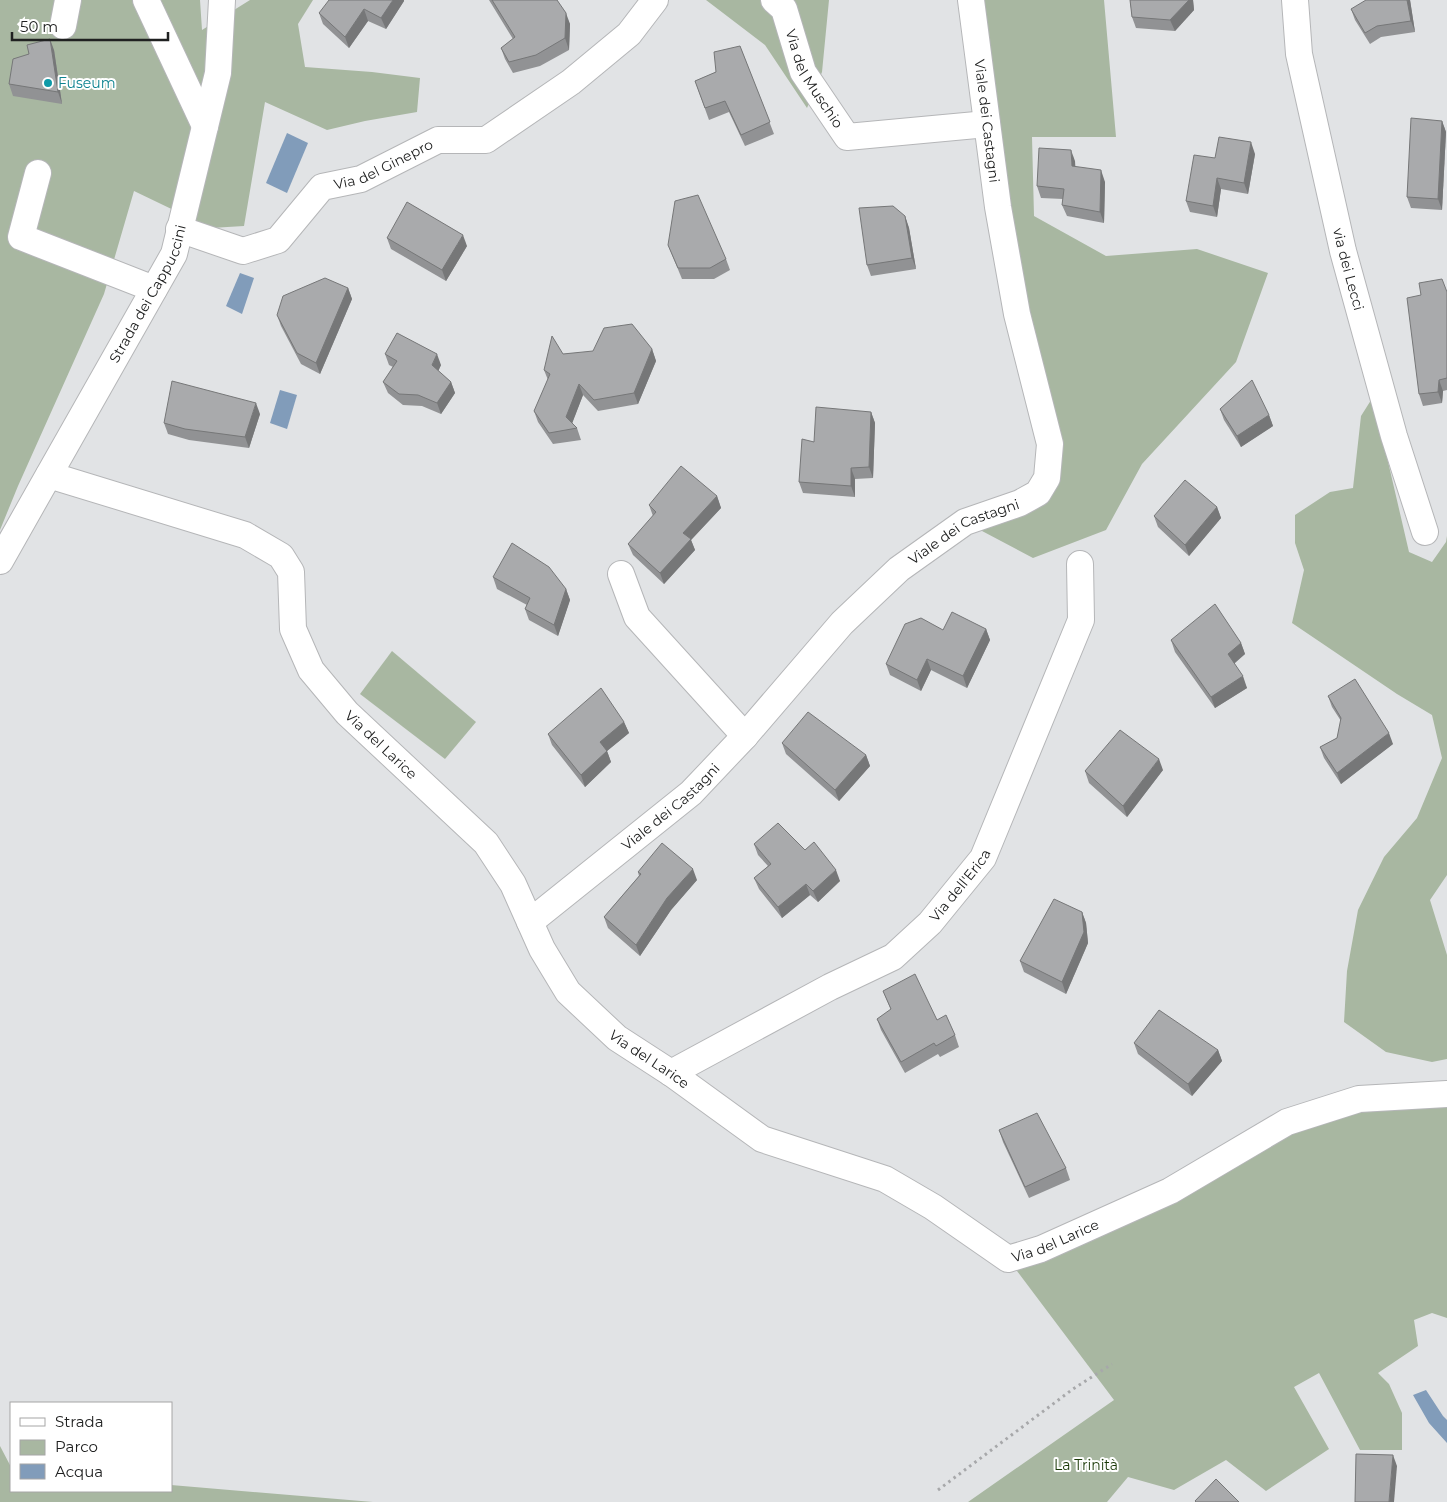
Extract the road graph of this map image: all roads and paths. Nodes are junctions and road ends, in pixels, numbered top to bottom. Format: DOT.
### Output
graph roads {
  1 [pos="68,0"];
  2 [pos="146,0"];
  3 [pos="222,0"];
  4 [pos="655,0"];
  5 [pos="774,0"];
  6 [pos="971,0"];
  7 [pos="1295,0"];
  8 [pos="63,26"];
  9 [pos="987,124"];
  10 [pos="205,126"];
  11 [pos="38,173"];
  12 [pos="179,229"];
  13 [pos="154,289"];
  14 [pos="49,475"];
  15 [pos="1425,532"];
  16 [pos="0,561"];
  17 [pos="1080,564"];
  18 [pos="621,574"];
  19 [pos="745,736"];
  20 [pos="530,922"];
  21 [pos="671,1073"];
  22 [pos="1447,1094"];
  23 [pos="1112,1364"];
  24 [pos="938,1490"];
  1 -- 8 [label="street"];
  2 -- 10 [label="street"];
  3 -- 10 [label="street, Strada dei Cappuccini"];
  4 -- 12 [label="street, Via del Ginepro"];
  5 -- 9 [label="street, Via del Muschio"];
  6 -- 9 [label="street, Viale dei Castagni"];
  7 -- 15 [label="street, via dei Lecci"];
  9 -- 19 [label="street, Viale dei Castagni"];
  10 -- 12 [label="street, Strada dei Cappuccini"];
  11 -- 13 [label="street"];
  12 -- 13 [label="street, Strada dei Cappuccini"];
  13 -- 14 [label="street, Strada dei Cappuccini"];
  14 -- 16 [label="street, Strada dei Cappuccini"];
  14 -- 20 [label="street, Via del Larice"];
  17 -- 21 [label="street, Via dell'Erica"];
  18 -- 19 [label="street"];
  19 -- 20 [label="street, Viale dei Castagni"];
  20 -- 21 [label="street, Via del Larice"];
  21 -- 22 [label="street, Via del Larice"];
  23 -- 24 [label="path"];
}
